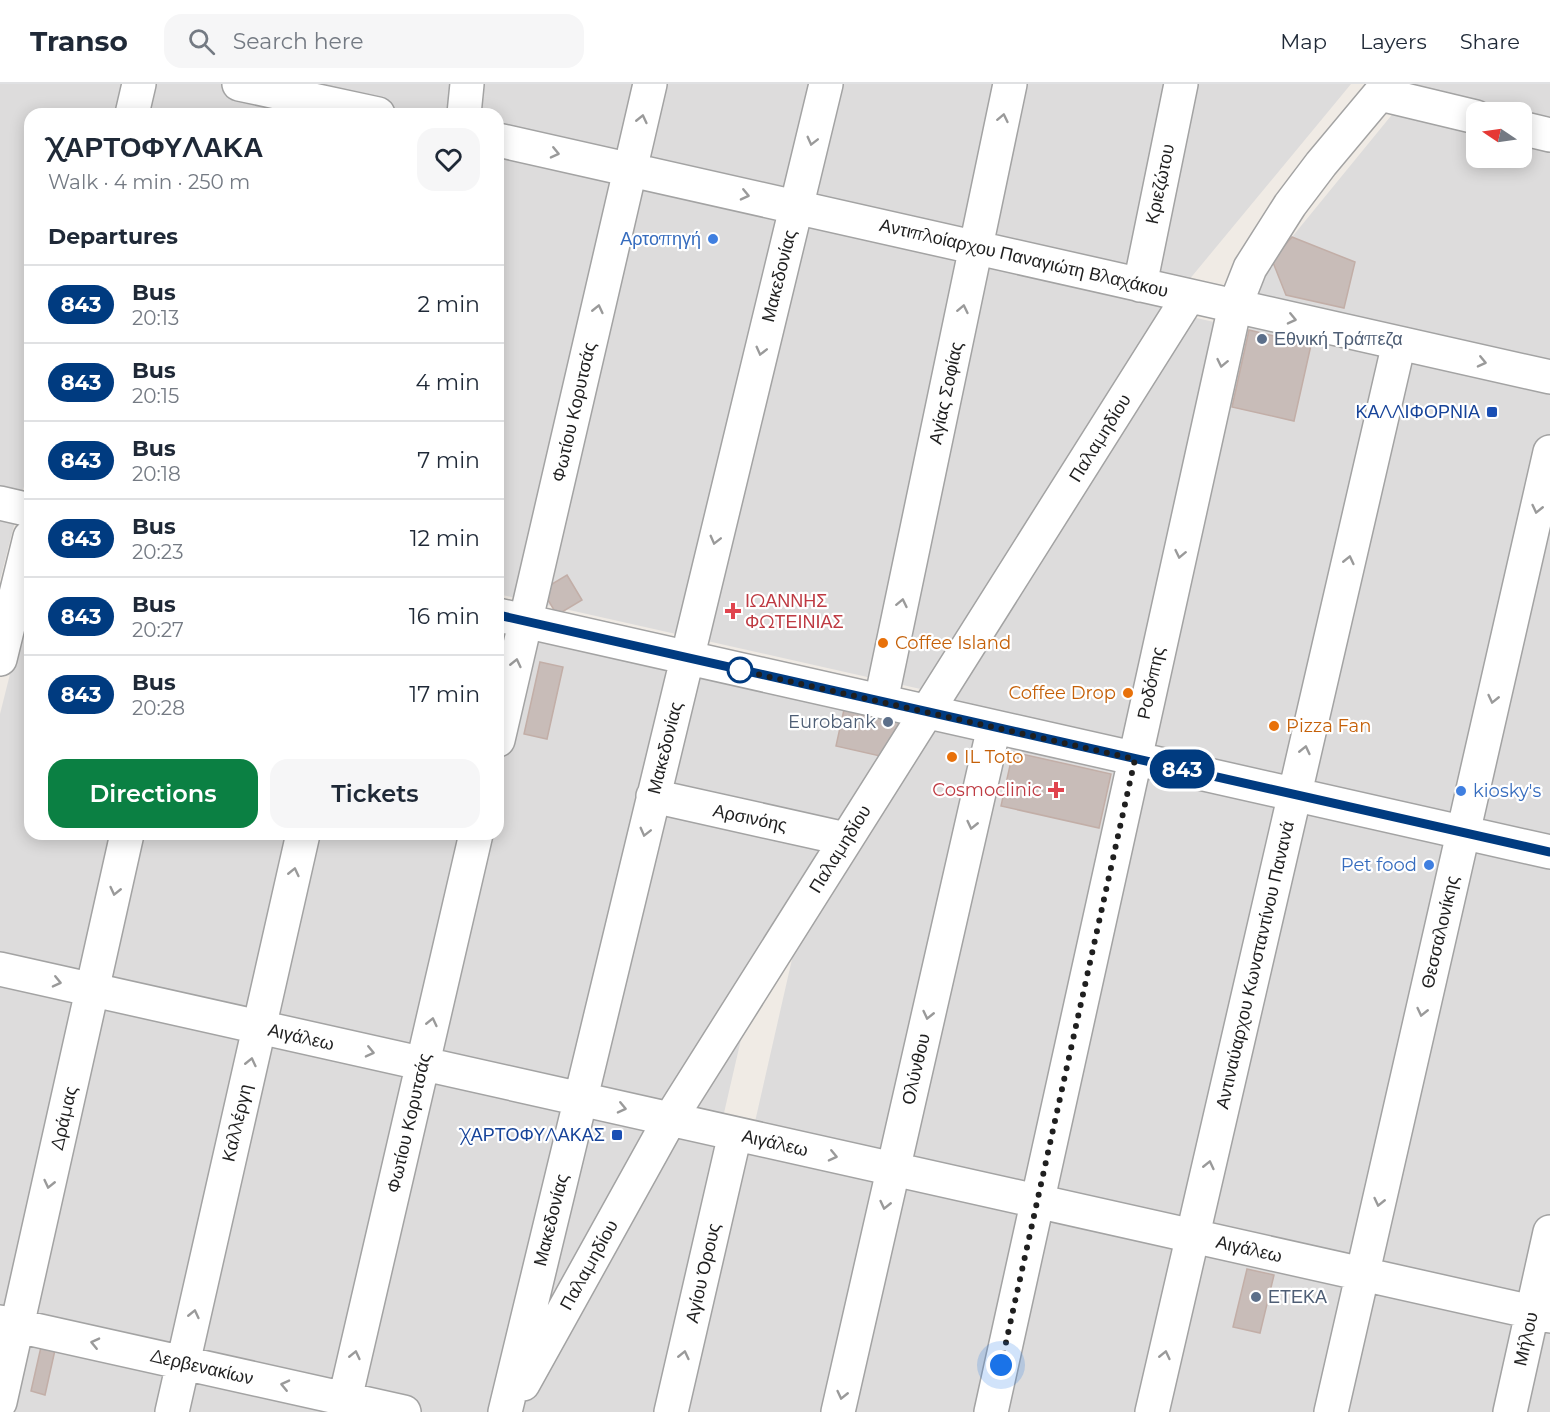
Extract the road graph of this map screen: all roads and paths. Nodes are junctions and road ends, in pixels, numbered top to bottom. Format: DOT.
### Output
graph roads {
  1 [pos="139,84"];
  2 [pos="239,84"];
  3 [pos="467,84"];
  4 [pos="650,84"];
  5 [pos="826,84"];
  6 [pos="1010,84"];
  7 [pos="1181,84"];
  8 [pos="1384,89"];
  9 [pos="292,98"];
  10 [pos="133,108"];
  11 [pos="346,108"];
  12 [pos="465,108"];
  13 [pos="1466,114"];
  14 [pos="1532,131"];
  15 [pos="1550,135"];
  16 [pos="504,141"];
  17 [pos="630,170"];
  18 [pos="796,207"];
  19 [pos="976,248"];
  20 [pos="1140,285"];
  21 [pos="1189,296"];
  22 [pos="1235,306"];
  23 [pos="1398,343"];
  24 [pos="1550,377"];
  25 [pos="1550,452"];
  26 [pos="0,503"];
  27 [pos="24,509"];
  28 [pos="24,561"];
  29 [pos="512,618"];
  30 [pos="687,658"];
  31 [pos="0,659"];
  32 [pos="504,688"];
  33 [pos="881,701"];
  34 [pos="927,712"];
  35 [pos="994,727"];
  36 [pos="1135,759"];
  37 [pos="1295,795"];
  38 [pos="653,796"];
  39 [pos="1463,833"];
  40 [pos="846,839"];
  41 [pos="126,840"];
  42 [pos="302,840"];
  43 [pos="475,840"];
  44 [pos="1550,852"];
  45 [pos="0,969"];
  46 [pos="92,990"];
  47 [pos="259,1027"];
  48 [pos="423,1064"];
  49 [pos="580,1099"];
  50 [pos="670,1119"];
  51 [pos="735,1134"];
  52 [pos="893,1169"];
  53 [pos="1037,1201"];
  54 [pos="1550,1232"];
  55 [pos="1192,1236"];
  56 [pos="1362,1274"];
  57 [pos="1541,1314"];
  58 [pos="9,1324"];
  59 [pos="183,1363"];
  60 [pos="0,1402"];
  61 [pos="343,1405"];
  62 [pos="171,1412"];
  63 [pos="404,1412"];
  64 [pos="506,1412"];
  65 [pos="670,1412"];
  66 [pos="838,1412"];
  67 [pos="991,1412"];
  68 [pos="1152,1412"];
  69 [pos="1331,1412"];
  70 [pos="1510,1412"];
  1 -- 10 [label="street"];
  2 -- 9 [label="street"];
  3 -- 12 [label="street"];
  17 -- 4 [label="street, Φωτίου Κορυτσάς, one-way"];
  5 -- 18 [label="street, Μακεδονίας, one-way"];
  19 -- 6 [label="street, Αγίας Σοφίας, one-way"];
  7 -- 20 [label="street, Κριεζώτου"];
  8 -- 13 [label="street"];
  8 -- 22 [label="street"];
  9 -- 11 [label="street"];
  14 -- 15 [label="street"];
  16 -- 17 [label="street, Αντιπλοίαρχου Παναγιώτη Βλαχάκου, one-way"];
  17 -- 18 [label="street, Αντιπλοίαρχου Παναγιώτη Βλαχάκου, one-way"];
  29 -- 17 [label="street, Φωτίου Κορυτσάς, one-way"];
  18 -- 19 [label="street, Αντιπλοίαρχου Παναγιώτη Βλαχάκου"];
  18 -- 30 [label="street, Μακεδονίας, one-way"];
  19 -- 20 [label="street, Αντιπλοίαρχου Παναγιώτη Βλαχάκου"];
  33 -- 19 [label="street, Αγίας Σοφίας, one-way"];
  20 -- 21 [label="street, Αντιπλοίαρχου Παναγιώτη Βλαχάκου"];
  21 -- 22 [label="street, Αντιπλοίαρχου Παναγιώτη Βλαχάκου"];
  21 -- 34 [label="street, Παλαμηδίου"];
  22 -- 23 [label="street, Αντιπλοίαρχου Παναγιώτη Βλαχάκου, one-way"];
  22 -- 36 [label="street, Ροδόπης, one-way"];
  23 -- 24 [label="street, Αντιπλοίαρχου Παναγιώτη Βλαχάκου, one-way"];
  37 -- 23 [label="street, Αντιναύαρχου Κωνσταντίνου Πανανά, one-way"];
  25 -- 39 [label="street, Θεσσαλονίκης, one-way"];
  26 -- 27 [label="street"];
  28 -- 31 [label="street"];
  29 -- 30 [label="street"];
  32 -- 29 [label="street, Φωτίου Κορυτσάς, one-way"];
  30 -- 33 [label="street"];
  30 -- 38 [label="street, Μακεδονίας"];
  33 -- 34 [label="street"];
  34 -- 35 [label="street"];
  34 -- 40 [label="street, Παλαμηδίου"];
  35 -- 36 [label="street"];
  35 -- 52 [label="street, Ολύνθου, one-way"];
  36 -- 37 [label="street"];
  36 -- 53 [label="street, Ροδόπης"];
  37 -- 39 [label="street"];
  55 -- 37 [label="street, Αντιναύαρχου Κωνσταντίνου Πανανά, one-way"];
  38 -- 40 [label="street, Αρσινόης"];
  38 -- 49 [label="street, Μακεδονίας, one-way"];
  39 -- 44 [label="street"];
  39 -- 56 [label="street, Θεσσαλονίκης, one-way"];
  40 -- 50 [label="street, Παλαμηδίου"];
  41 -- 46 [label="street, Δράμας, one-way"];
  47 -- 42 [label="street, Καλλέργη, one-way"];
  48 -- 43 [label="street, Φωτίου Κορυτσάς, one-way"];
  45 -- 46 [label="street, Αιγάλεω, one-way"];
  46 -- 47 [label="street, Αιγάλεω"];
  46 -- 58 [label="street, Δράμας, one-way"];
  47 -- 48 [label="street, Αιγάλεω, one-way"];
  59 -- 47 [label="street, Καλλέργη, one-way"];
  48 -- 49 [label="street, Αιγάλεω"];
  61 -- 48 [label="street, Φωτίου Κορυτσάς, one-way"];
  49 -- 50 [label="street, Αιγάλεω, one-way"];
  49 -- 64 [label="street, Μακεδονίας"];
  50 -- 51 [label="street, Αιγάλεω"];
  50 -- 64 [label="street, Παλαμηδίου"];
  51 -- 52 [label="street, Αιγάλεω, one-way"];
  65 -- 51 [label="street, Αγίου Όρους, one-way"];
  52 -- 53 [label="street, Αιγάλεω"];
  52 -- 66 [label="street, Ολύνθου, one-way"];
  53 -- 55 [label="street, Αιγάλεω"];
  53 -- 67 [label="street, Ροδόπης"];
  54 -- 57 [label="street, Μήλου"];
  55 -- 56 [label="street, Αιγάλεω"];
  68 -- 55 [label="street, Αντιναύαρχου Κωνσταντίνου Πανανά, one-way"];
  56 -- 57 [label="street, Αιγάλεω"];
  56 -- 69 [label="street, Θεσσαλονίκης"];
  57 -- 70 [label="street, Μήλου"];
  59 -- 58 [label="street, Δερβενακίων, one-way"];
  58 -- 60 [label="street, Δράμας"];
  61 -- 59 [label="street, Δερβενακίων, one-way"];
  59 -- 62 [label="street, Καλλέργη"];
  61 -- 63 [label="street, Δερβενακίων"];
}
